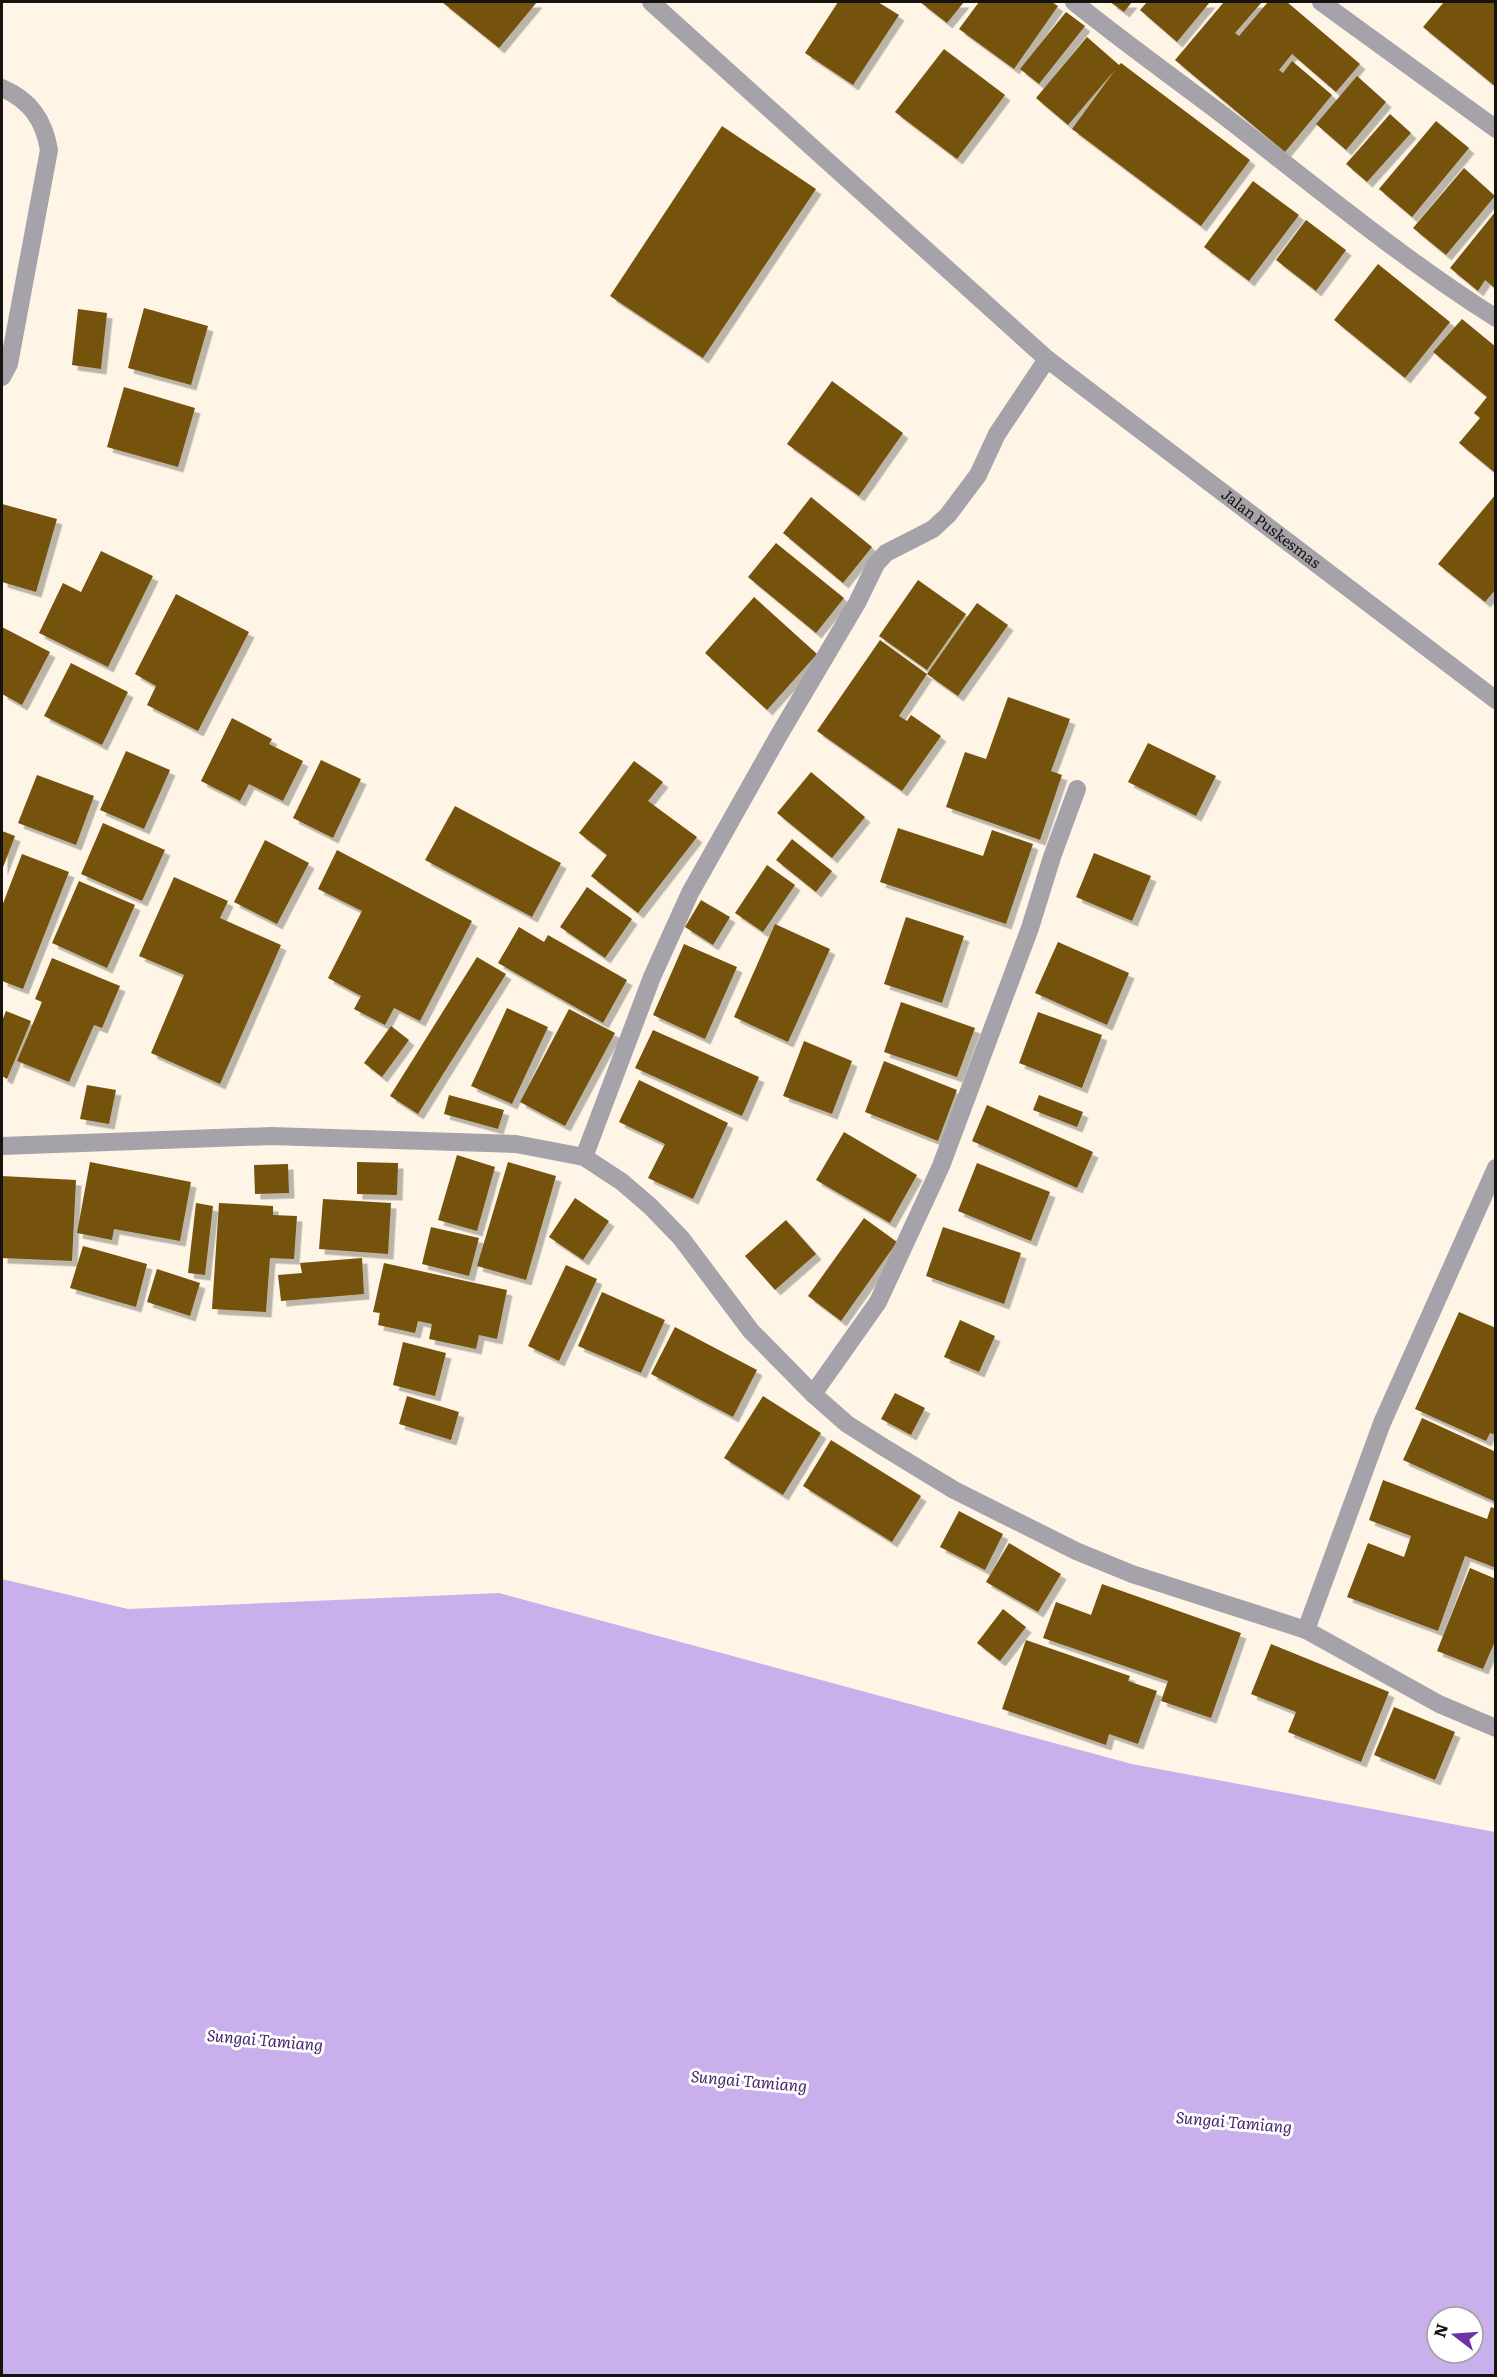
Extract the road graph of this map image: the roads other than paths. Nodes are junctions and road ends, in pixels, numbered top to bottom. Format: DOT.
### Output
graph roads {
  1 [pos="651,2"];
  2 [pos="1074,2"];
  3 [pos="1320,2"];
  4 [pos="2,88"];
  5 [pos="1496,129"];
  6 [pos="1496,318"];
  7 [pos="1047,359"];
  8 [pos="2,377"];
  9 [pos="1496,700"];
  10 [pos="1077,789"];
  11 [pos="2,1146"];
  12 [pos="584,1156"];
  13 [pos="1496,1168"];
  14 [pos="813,1394"];
  15 [pos="1306,1630"];
  16 [pos="1496,1728"];
  1 -- 7 [label="street, Jalan Puskesmas"];
  2 -- 6 [label="street"];
  3 -- 5 [label="street"];
  4 -- 8 [label="street"];
  7 -- 9 [label="street, Jalan Puskesmas"];
  7 -- 12 [label="street"];
  10 -- 14 [label="street"];
  11 -- 12 [label="street"];
  12 -- 14 [label="street"];
  13 -- 15 [label="street"];
  14 -- 15 [label="street"];
  15 -- 16 [label="street"];
}
